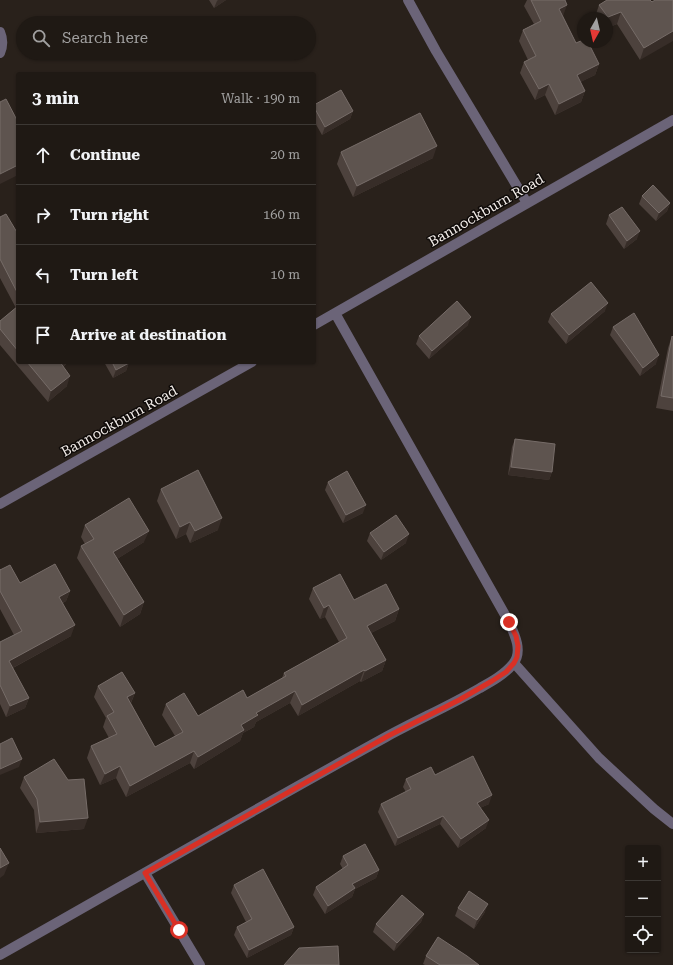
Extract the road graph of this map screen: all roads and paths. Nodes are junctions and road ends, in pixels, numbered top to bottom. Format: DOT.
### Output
graph roads {
  1 [pos="408,0"];
  2 [pos="0,32"];
  3 [pos="0,53"];
  4 [pos="673,120"];
  5 [pos="527,203"];
  6 [pos="335,313"];
  7 [pos="316,324"];
  8 [pos="248,364"];
  9 [pos="0,504"];
  10 [pos="514,663"];
  11 [pos="673,824"];
  12 [pos="145,873"];
  13 [pos="0,955"];
  14 [pos="200,965"];
  1 -- 5 [label="street"];
  2 -- 3 [label="street"];
  4 -- 5 [label="street, Bannockburn Road"];
  5 -- 6 [label="street, Bannockburn Road"];
  6 -- 7 [label="street, Bannockburn Road"];
  6 -- 10 [label="street"];
  8 -- 9 [label="street, Bannockburn Road"];
  10 -- 11 [label="street"];
  10 -- 12 [label="street"];
  12 -- 13 [label="street"];
  12 -- 14 [label="street"];
}
